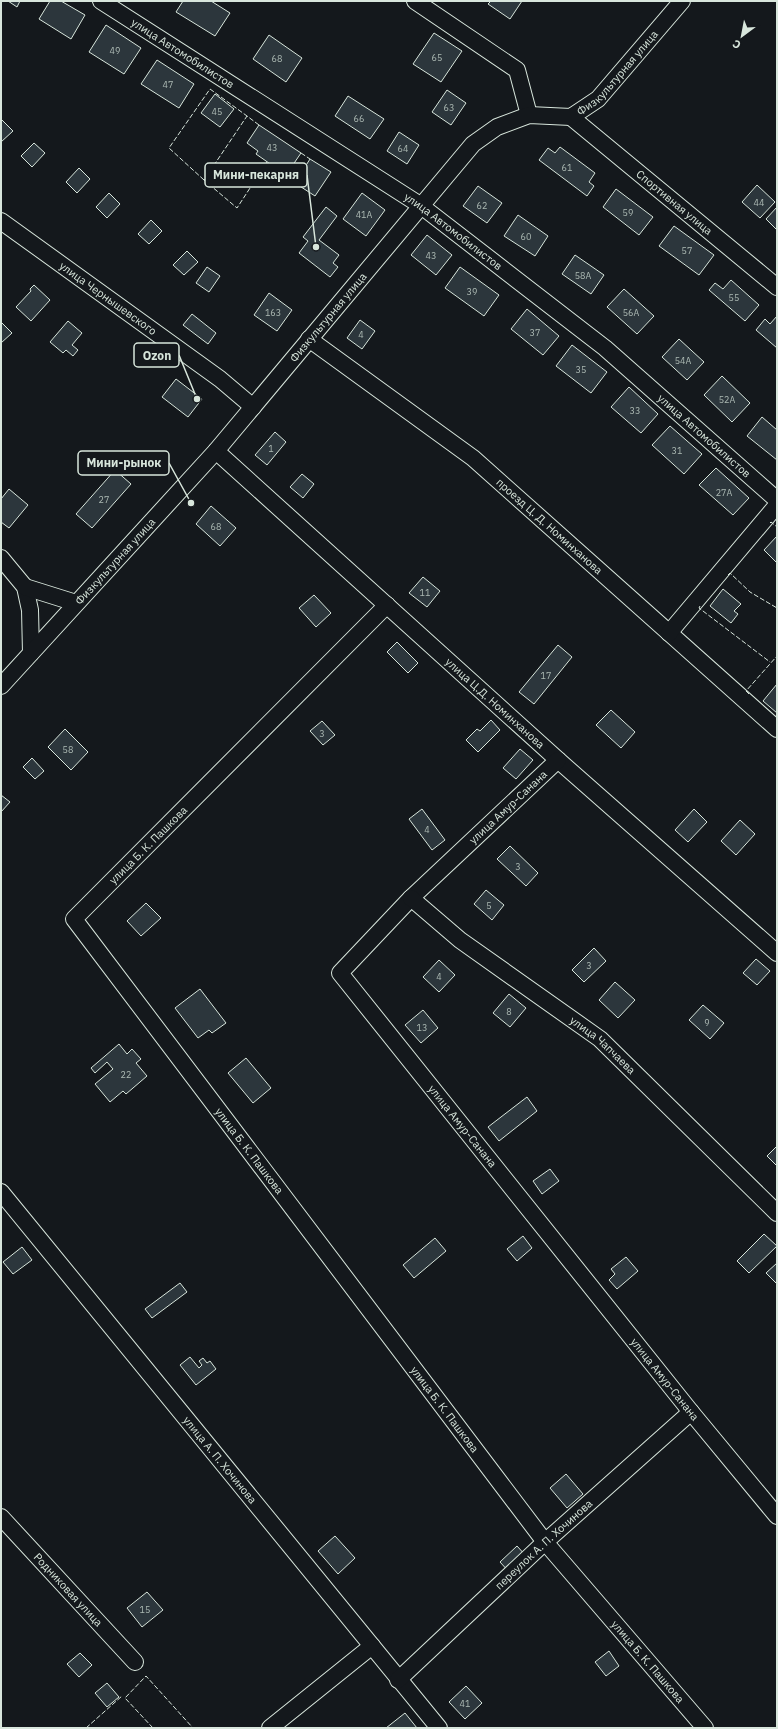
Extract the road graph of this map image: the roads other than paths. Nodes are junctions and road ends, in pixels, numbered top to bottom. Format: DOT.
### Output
graph roads {
  1 [pos="101,1"];
  2 [pos="415,1"];
  3 [pos="682,1"];
  4 [pos="529,115"];
  5 [pos="571,117"];
  6 [pos="420,205"];
  7 [pos="1,221"];
  8 [pos="777,288"];
  9 [pos="309,339"];
  10 [pos="252,407"];
  11 [pos="216,451"];
  12 [pos="777,500"];
  13 [pos="777,505"];
  14 [pos="1,558"];
  15 [pos="25,587"];
  16 [pos="76,603"];
  17 [pos="388,605"];
  18 [pos="669,633"];
  19 [pos="31,653"];
  20 [pos="1,686"];
  21 [pos="777,729"];
  22 [pos="558,760"];
  23 [pos="411,898"];
  24 [pos="777,953"];
  25 [pos="1,1192"];
  26 [pos="777,1213"];
  27 [pos="691,1412"];
  28 [pos="777,1516"];
  29 [pos="1,1517"];
  30 [pos="545,1542"];
  31 [pos="372,1646"];
  32 [pos="135,1662"];
  33 [pos="398,1680"];
  34 [pos="270,1728"];
  35 [pos="439,1728"];
  36 [pos="705,1728"];
  1 -- 6 [label="street, улица Автомобилистов"];
  2 -- 4 [label="street"];
  3 -- 5 [label="street, Физкультурная улица"];
  4 -- 5 [label="street, Физкультурная улица"];
  4 -- 6 [label="street, Физкультурная улица"];
  5 -- 8 [label="street, Спортивная улица"];
  6 -- 9 [label="street, Физкультурная улица"];
  6 -- 12 [label="street, улица Автомобилистов"];
  7 -- 10 [label="street, улица Чернышевского"];
  9 -- 10 [label="street, Физкультурная улица"];
  9 -- 18 [label="street, проезд Ц. Д. Номинханова"];
  10 -- 11 [label="street, Физкультурная улица"];
  11 -- 16 [label="street, Физкультурная улица"];
  11 -- 17 [label="street, улица Ц.Д. Номинханова"];
  13 -- 18 [label="street"];
  14 -- 15 [label="street"];
  15 -- 16 [label="street"];
  15 -- 19 [label="street"];
  16 -- 19 [label="street, Физкультурная улица"];
  17 -- 22 [label="street, улица Ц.Д. Номинханова"];
  17 -- 30 [label="street, улица Б. К. Пашкова"];
  18 -- 21 [label="street, проезд Ц. Д. Номинханова"];
  19 -- 20 [label="street, Физкультурная улица"];
  22 -- 23 [label="street, улица Амур-Санана"];
  22 -- 24 [label="street, улица Ц.Д. Номинханова"];
  23 -- 26 [label="street, улица Чапчаева"];
  23 -- 27 [label="street, улица Амур-Санана"];
  25 -- 31 [label="street, улица А. П. Хочинова"];
  27 -- 28 [label="street, улица Амур-Санана"];
  27 -- 30 [label="street, переулок А. П. Хочинова"];
  29 -- 32 [label="street, Родниковая улица"];
  30 -- 33 [label="street, переулок А. П. Хочинова"];
  30 -- 36 [label="street, улица Б. К. Пашкова"];
  31 -- 33 [label="street, улица А. П. Хочинова"];
  31 -- 34 [label="street"];
  33 -- 35 [label="street, улица А. П. Хочинова"];
}
